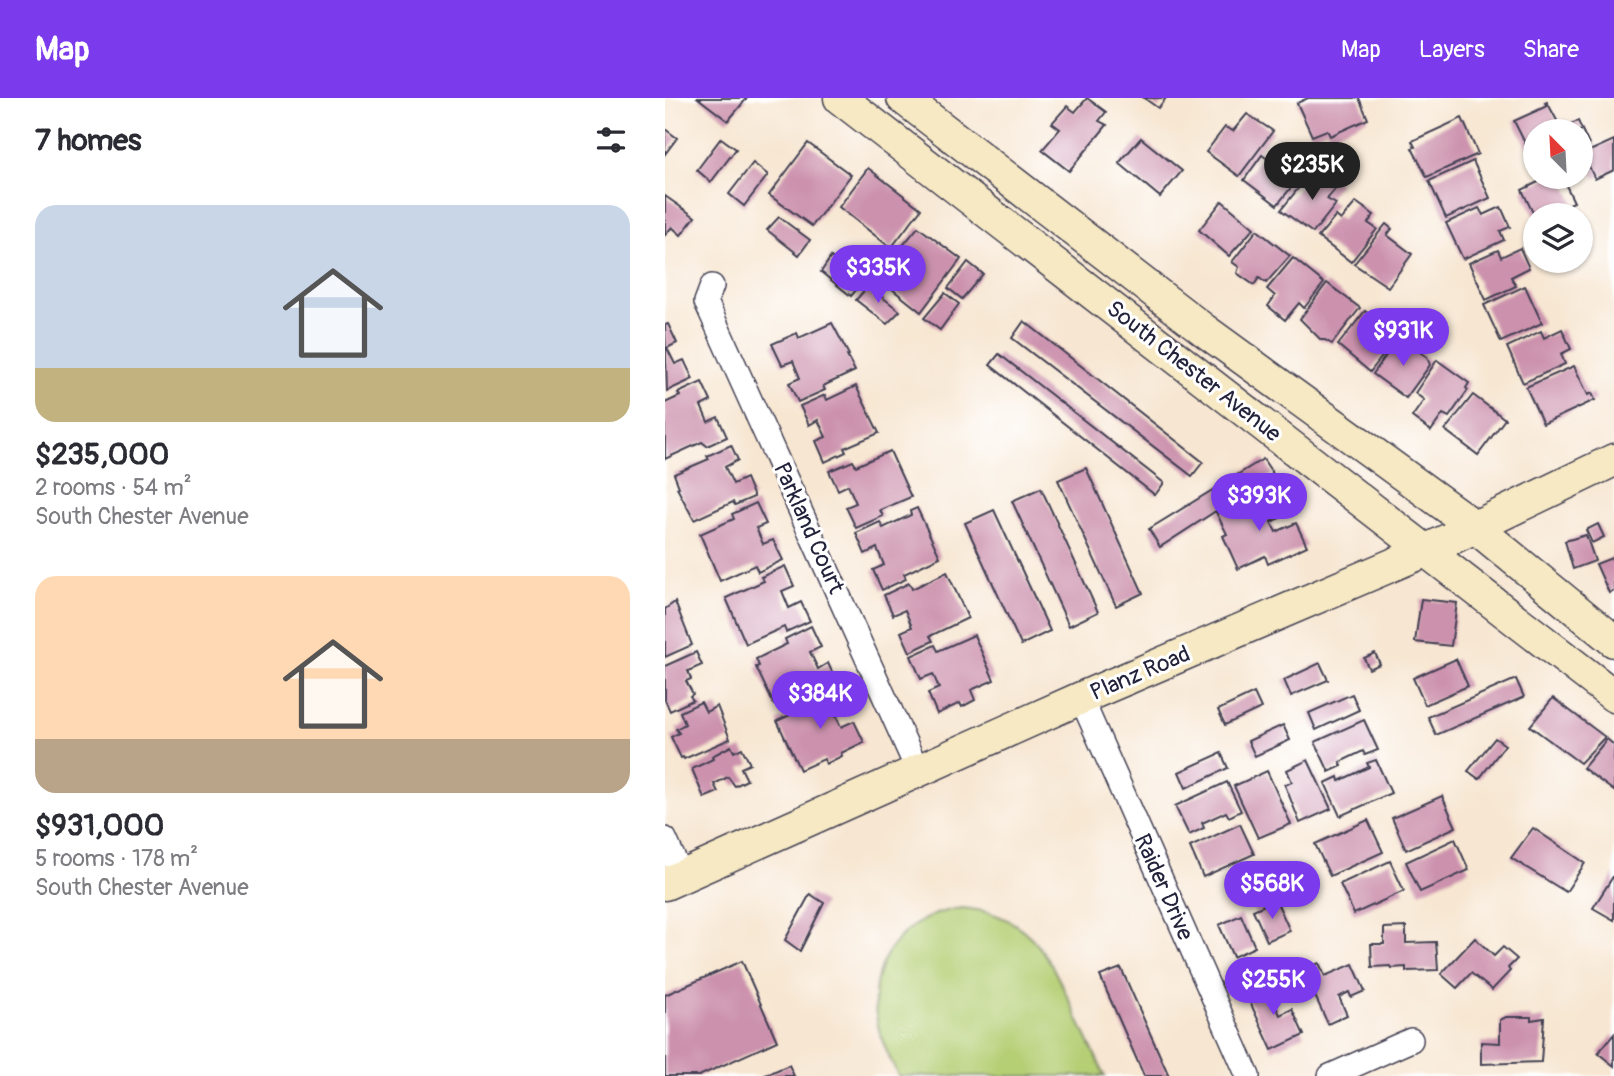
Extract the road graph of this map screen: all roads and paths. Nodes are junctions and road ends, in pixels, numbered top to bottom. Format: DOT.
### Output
graph roads {
  1 [pos="840,98"];
  2 [pos="903,98"];
  3 [pos="712,285"];
  4 [pos="1614,460"];
  5 [pos="1475,527"];
  6 [pos="1425,551"];
  7 [pos="1614,641"];
  8 [pos="1614,696"];
  9 [pos="1080,698"];
  10 [pos="918,771"];
  11 [pos="665,839"];
  12 [pos="673,880"];
  13 [pos="1411,1040"];
  14 [pos="1248,1076"];
  15 [pos="1330,1076"];
  1 -- 6 [label="main road, South Chester Avenue"];
  2 -- 5 [label="main road, South Chester Avenue"];
  3 -- 10 [label="street, Parkland Court"];
  4 -- 5 [label="main road, Planz Road"];
  5 -- 6 [label="main road, Planz Road"];
  5 -- 7 [label="main road, South Chester Avenue"];
  6 -- 8 [label="main road, South Chester Avenue"];
  6 -- 9 [label="main road, Planz Road"];
  9 -- 10 [label="main road, Planz Road"];
  9 -- 14 [label="street, Raider Drive"];
  10 -- 12 [label="main road, Planz Road"];
  11 -- 12 [label="street"];
  13 -- 15 [label="street"];
}
